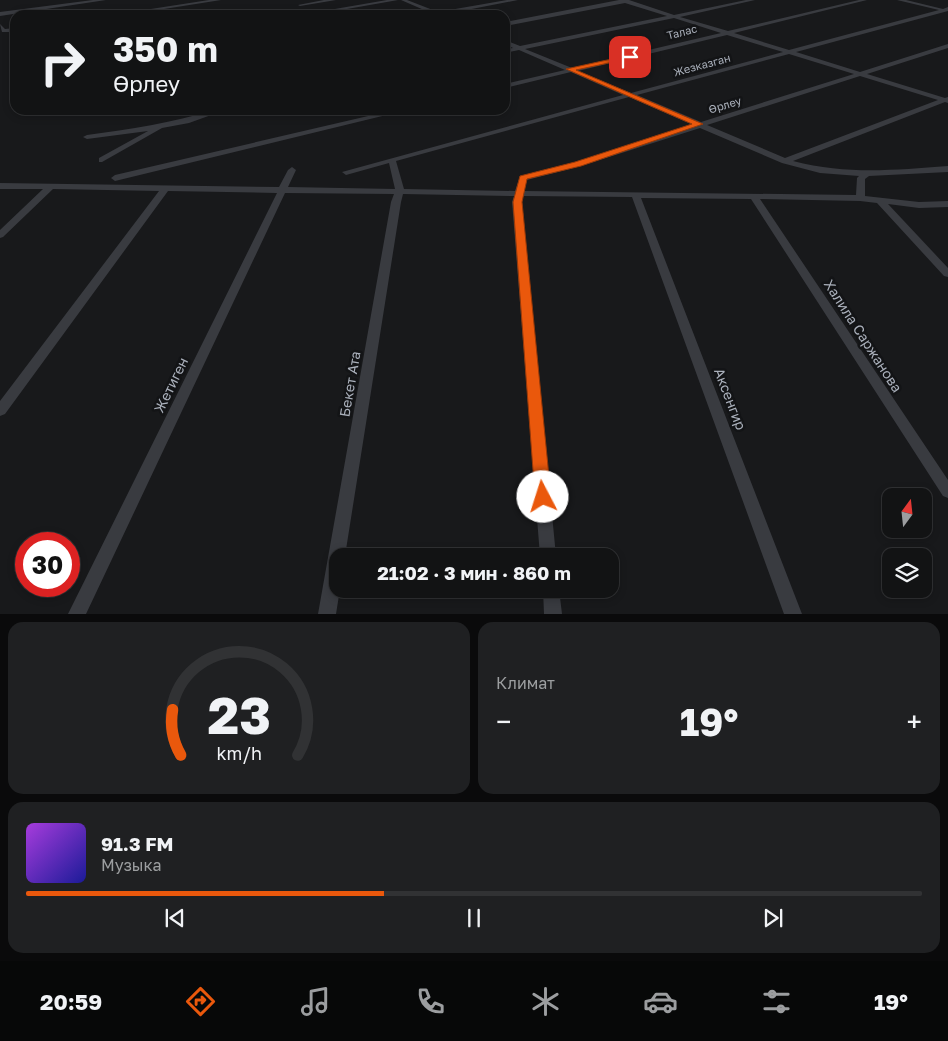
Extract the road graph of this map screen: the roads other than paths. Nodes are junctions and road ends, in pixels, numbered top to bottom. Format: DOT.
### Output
graph roads {
  1 [pos="104,0"];
  2 [pos="219,0"];
  3 [pos="334,0"];
  4 [pos="396,0"];
  5 [pos="403,0"];
  6 [pos="516,0"];
  7 [pos="634,0"];
  8 [pos="753,0"];
  9 [pos="865,0"];
  10 [pos="899,0"];
  11 [pos="623,1"];
  12 [pos="300,5"];
  13 [pos="30,10"];
  14 [pos="150,10"];
  15 [pos="334,10"];
  16 [pos="429,10"];
  17 [pos="461,10"];
  18 [pos="947,10"];
  19 [pos="675,16"];
  20 [pos="510,23"];
  21 [pos="728,33"];
  22 [pos="510,44"];
  23 [pos="948,46"];
  24 [pos="520,48"];
  25 [pos="510,50"];
  26 [pos="789,52"];
  27 [pos="569,69"];
  28 [pos="862,74"];
  29 [pos="510,85"];
  30 [pos="630,95"];
  31 [pos="947,100"];
  32 [pos="203,115"];
  33 [pos="382,115"];
  34 [pos="699,124"];
  35 [pos="162,126"];
  36 [pos="87,137"];
  37 [pos="102,160"];
  38 [pos="392,160"];
  39 [pos="785,161"];
  40 [pos="948,169"];
  41 [pos="292,170"];
  42 [pos="346,172"];
  43 [pos="868,174"];
  44 [pos="115,178"];
  45 [pos="0,186"];
  46 [pos="50,187"];
  47 [pos="165,189"];
  48 [pos="282,190"];
  49 [pos="400,191"];
  50 [pos="520,193"];
  51 [pos="636,195"];
  52 [pos="753,196"];
  53 [pos="860,198"];
  54 [pos="879,200"];
  55 [pos="948,204"];
  56 [pos="0,235"];
  57 [pos="948,274"];
  58 [pos="0,411"];
  59 [pos="948,492"];
  60 [pos="547,548"];
  61 [pos="552,598"];
  62 [pos="77,614"];
  63 [pos="326,614"];
  64 [pos="553,614"];
  65 [pos="793,614"];
  1 -- 13 [label="street"];
  2 -- 14 [label="street"];
  3 -- 12 [label="street"];
  4 -- 15 [label="street"];
  5 -- 16 [label="street"];
  6 -- 17 [label="street"];
  7 -- 11 [label="street"];
  8 -- 19 [label="street"];
  9 -- 21 [label="street, Талас"];
  10 -- 18 [label="street"];
  11 -- 19 [label="street"];
  11 -- 20 [label="street"];
  18 -- 26 [label="street, Жезказган"];
  19 -- 21 [label="street"];
  19 -- 24 [label="street"];
  21 -- 26 [label="street"];
  21 -- 27 [label="street, Талас"];
  22 -- 24 [label="street"];
  23 -- 28 [label="street, Өрлеу"];
  24 -- 25 [label="street"];
  24 -- 27 [label="street"];
  26 -- 28 [label="street"];
  26 -- 30 [label="street, Жезказган"];
  27 -- 29 [label="street, Талас"];
  27 -- 30 [label="street"];
  28 -- 31 [label="street"];
  28 -- 34 [label="street, Өрлеу"];
  30 -- 34 [label="street"];
  30 -- 38 [label="street, Жезказган"];
  31 -- 39 [label="street"];
  32 -- 35 [label="street"];
  33 -- 44 [label="street"];
  34 -- 39 [label="street"];
  34 -- 50 [label="street, Өрлеу"];
  35 -- 36 [label="street"];
  35 -- 37 [label="street"];
  38 -- 42 [label="street, Жезказган"];
  38 -- 49 [label="street, Бекет Ата"];
  39 -- 43 [label="street"];
  40 -- 43 [label="street"];
  41 -- 48 [label="street, Жетиген"];
  43 -- 53 [label="street"];
  45 -- 46 [label="street"];
  46 -- 47 [label="street"];
  46 -- 56 [label="street"];
  47 -- 48 [label="street"];
  47 -- 58 [label="street"];
  48 -- 49 [label="street"];
  48 -- 62 [label="street, Жетиген"];
  49 -- 50 [label="street"];
  49 -- 63 [label="street, Бекет Ата"];
  50 -- 51 [label="street"];
  50 -- 60 [label="street"];
  51 -- 52 [label="street"];
  51 -- 65 [label="street, Аксенгир"];
  52 -- 53 [label="street"];
  52 -- 59 [label="street, Халила Саржанова"];
  53 -- 54 [label="street"];
  54 -- 55 [label="street"];
  54 -- 57 [label="street"];
  61 -- 64 [label="street"];
}
